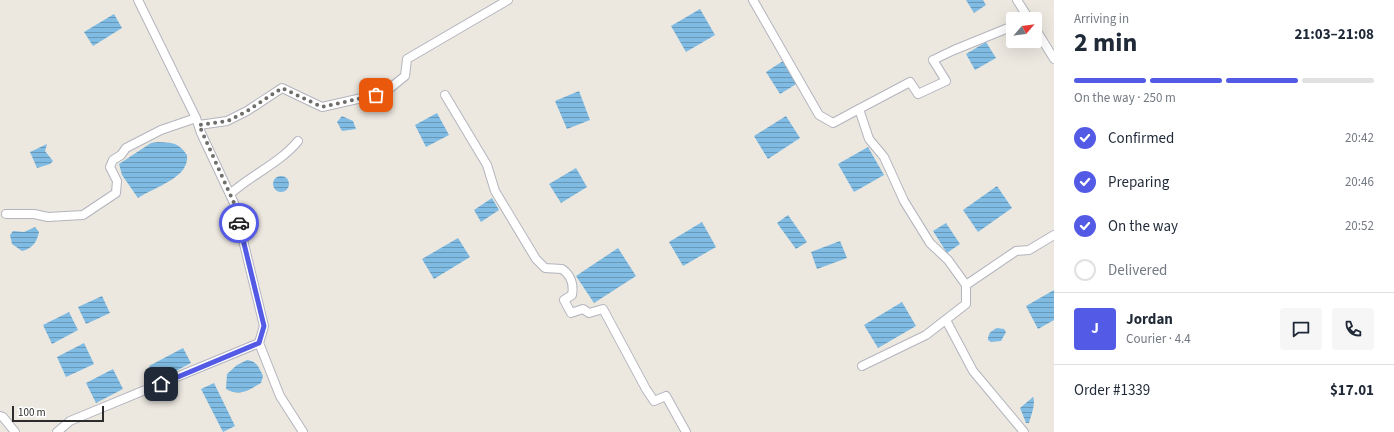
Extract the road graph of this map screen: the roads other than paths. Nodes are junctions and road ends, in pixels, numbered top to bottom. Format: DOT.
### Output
graph roads {
  1 [pos="138,0"];
  2 [pos="508,0"];
  3 [pos="753,0"];
  4 [pos="1017,0"];
  5 [pos="1025,12"];
  6 [pos="1006,29"];
  7 [pos="1042,39"];
  8 [pos="1054,59"];
  9 [pos="445,95"];
  10 [pos="859,109"];
  11 [pos="197,121"];
  12 [pos="298,141"];
  13 [pos="230,194"];
  14 [pos="6,214"];
  15 [pos="1054,235"];
  16 [pos="966,285"];
  17 [pos="946,320"];
  18 [pos="259,343"];
  19 [pos="862,366"];
  20 [pos="0,416"];
  21 [pos="15,432"];
  22 [pos="57,432"];
  23 [pos="303,432"];
  24 [pos="686,432"];
  25 [pos="1024,432"];
  1 -- 11 [label="street"];
  2 -- 11 [label="street"];
  3 -- 10 [label="street"];
  4 -- 5 [label="street"];
  6 -- 10 [label="street"];
  7 -- 8 [label="street"];
  9 -- 24 [label="street"];
  10 -- 16 [label="street"];
  11 -- 13 [label="street"];
  11 -- 14 [label="street"];
  12 -- 13 [label="street"];
  13 -- 18 [label="street"];
  15 -- 16 [label="street"];
  16 -- 17 [label="street"];
  17 -- 19 [label="street"];
  17 -- 25 [label="street"];
  18 -- 22 [label="street"];
  18 -- 23 [label="street"];
  20 -- 21 [label="street"];
}
